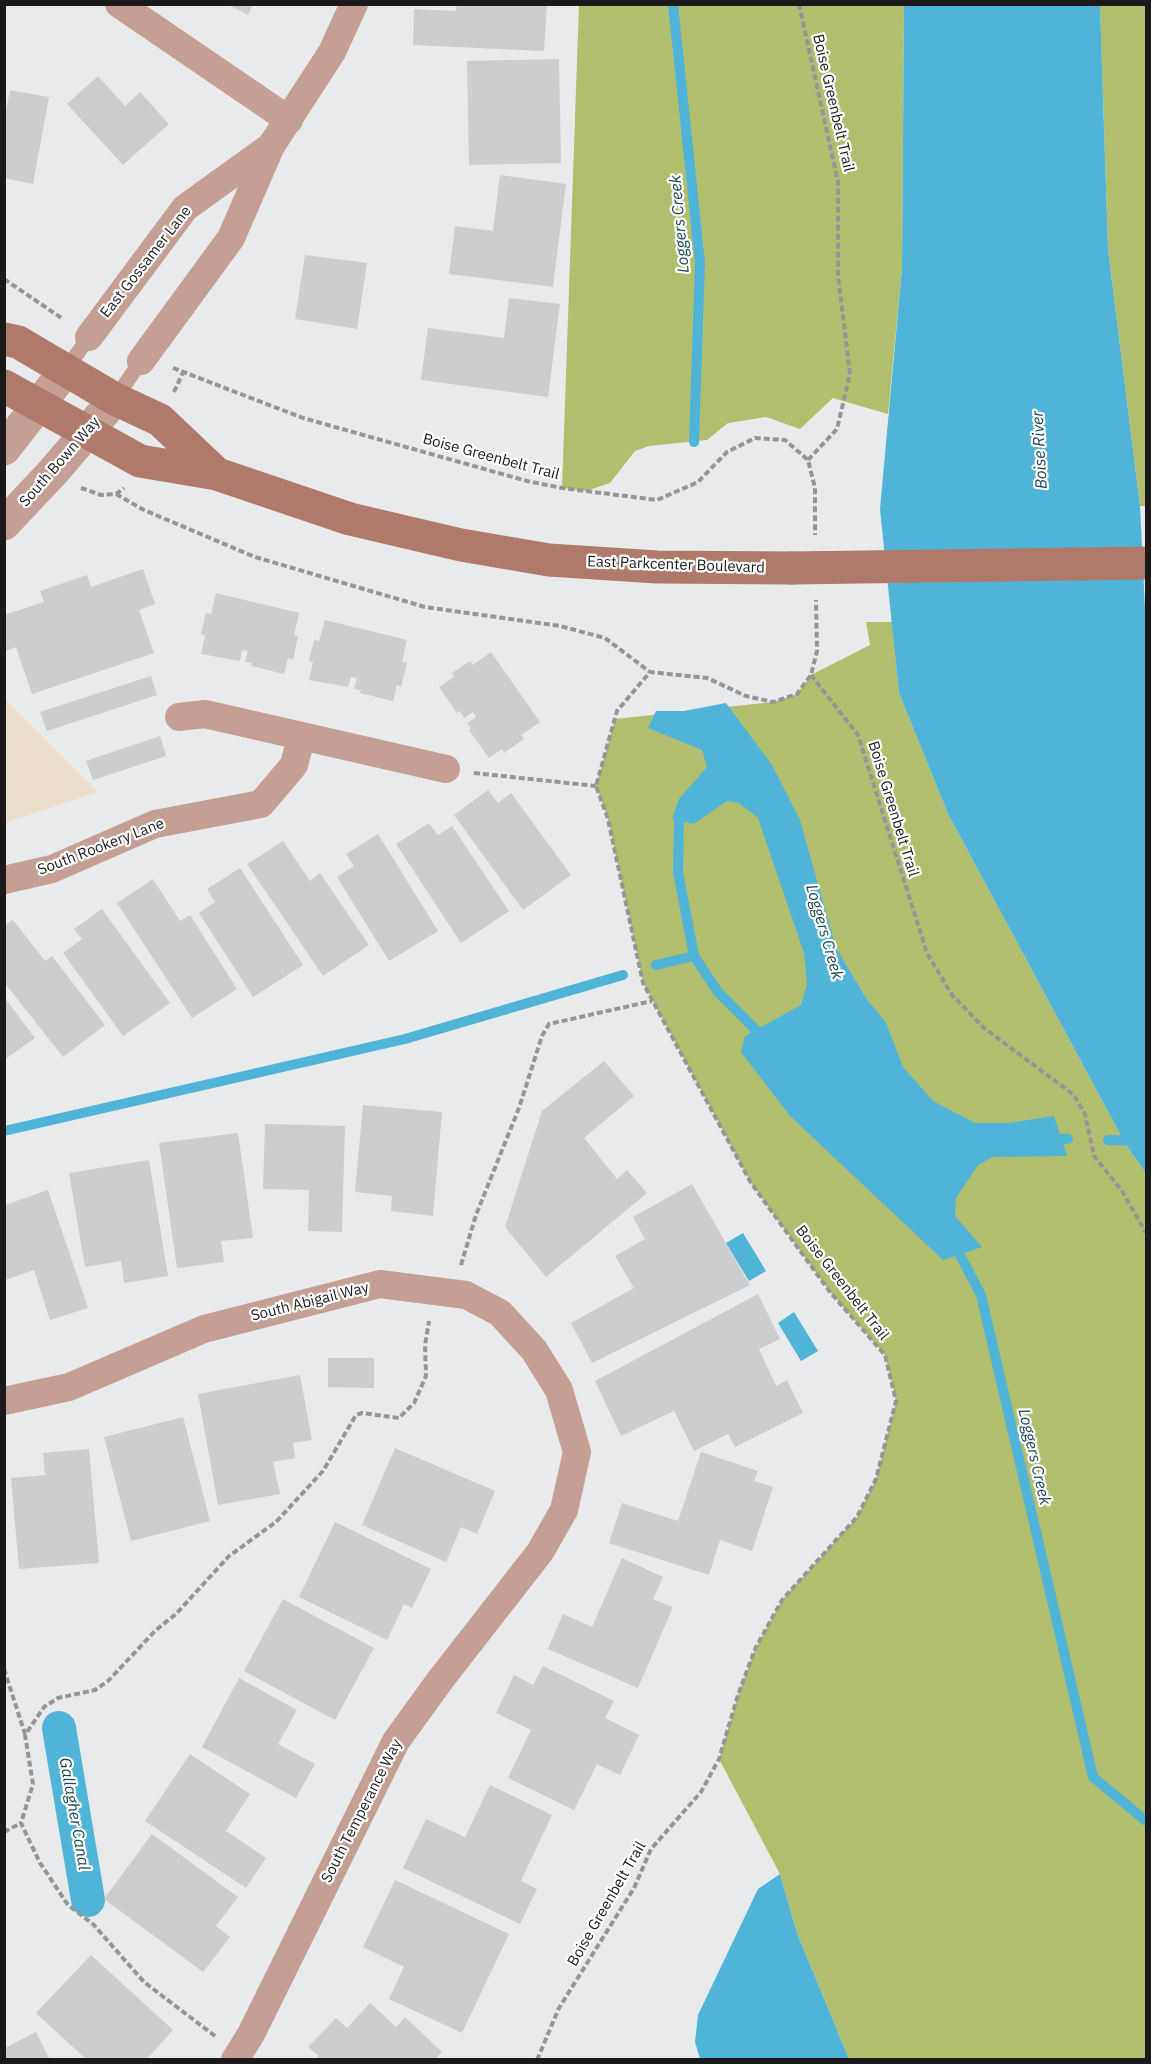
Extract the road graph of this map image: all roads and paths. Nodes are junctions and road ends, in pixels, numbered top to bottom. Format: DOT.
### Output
graph roads {
  1 [pos="119,4"];
  2 [pos="354,4"];
  3 [pos="799,4"];
  4 [pos="289,120"];
  5 [pos="271,146"];
  6 [pos="89,337"];
  7 [pos="4,339"];
  8 [pos="141,361"];
  9 [pos="65,371"];
  10 [pos="4,386"];
  11 [pos="174,391"];
  12 [pos="115,399"];
  13 [pos="38,405"];
  14 [pos="87,432"];
  15 [pos="4,449"];
  16 [pos="217,474"];
  17 [pos="129,483"];
  18 [pos="87,492"];
  19 [pos="116,494"];
  20 [pos="4,524"];
  21 [pos="1146,563"];
  22 [pos="650,672"];
  23 [pos="179,717"];
  24 [pos="301,738"];
  25 [pos="446,769"];
  26 [pos="596,786"];
  27 [pos="4,880"];
  28 [pos="652,1001"];
  29 [pos="1146,1233"];
  30 [pos="461,1265"];
  31 [pos="430,1312"];
  32 [pos="4,1401"];
  33 [pos="577,1452"];
  34 [pos="4,1669"];
  35 [pos="25,1735"];
  36 [pos="21,1823"];
  37 [pos="4,1832"];
  38 [pos="217,2037"];
  39 [pos="235,2060"];
  40 [pos="537,2060"];
  1 -- 4 [label="street"];
  2 -- 4 [label="street, East Gossamer Lane"];
  3 -- 11 [label="path, Boise Greenbelt Trail"];
  4 -- 5 [label="street, East Gossamer Lane"];
  5 -- 6 [label="street, East Gossamer Lane"];
  5 -- 8 [label="street, East Gossamer Lane"];
  6 -- 9 [label="lane, East Gossamer Lane"];
  7 -- 9 [label="main road, East Parkcenter Boulevard"];
  8 -- 12 [label="lane, East Gossamer Lane"];
  9 -- 12 [label="main road, East Parkcenter Boulevard"];
  9 -- 13 [label="street"];
  10 -- 13 [label="main road, East Parkcenter Boulevard"];
  12 -- 14 [label="street, South Bown Way"];
  12 -- 16 [label="main road, East Parkcenter Boulevard"];
  13 -- 14 [label="main road, East Parkcenter Boulevard"];
  13 -- 15 [label="street"];
  14 -- 16 [label="main road, East Parkcenter Boulevard"];
  14 -- 20 [label="street, South Bown Way"];
  16 -- 21 [label="main road, East Parkcenter Boulevard, bridge"];
  17 -- 19 [label="path"];
  18 -- 19 [label="path"];
  19 -- 22 [label="path"];
  22 -- 26 [label="path"];
  22 -- 29 [label="path, Boise Greenbelt Trail"];
  23 -- 24 [label="street"];
  24 -- 25 [label="street"];
  24 -- 27 [label="street, South Rookery Lane"];
  25 -- 26 [label="path"];
  26 -- 28 [label="path, Boise Greenbelt Trail"];
  28 -- 30 [label="path"];
  28 -- 40 [label="path, Boise Greenbelt Trail"];
  31 -- 35 [label="path"];
  32 -- 33 [label="street, South Abigail Way"];
  33 -- 39 [label="street, South Temperance Way"];
  34 -- 35 [label="path"];
  35 -- 36 [label="path"];
  36 -- 37 [label="path"];
  36 -- 38 [label="path"];
}
